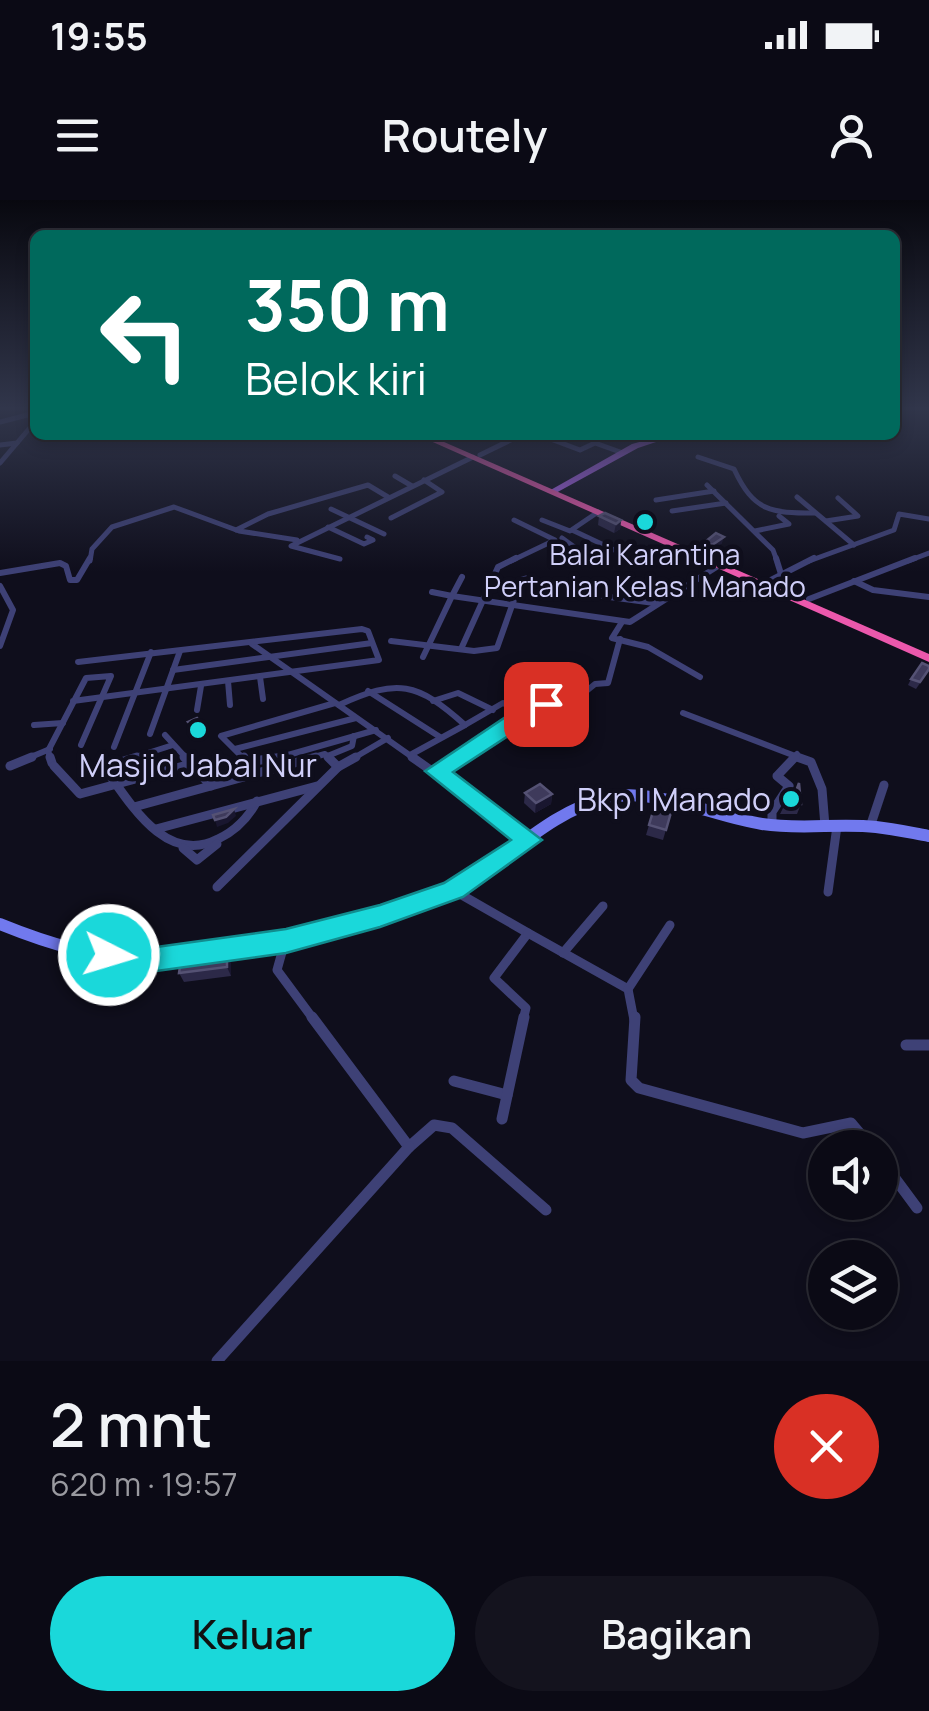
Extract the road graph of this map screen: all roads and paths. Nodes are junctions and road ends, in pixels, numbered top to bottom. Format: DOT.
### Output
graph roads {
  1 [pos="460,463"];
  2 [pos="492,463"];
  3 [pos="603,463"];
  4 [pos="717,463"];
  5 [pos="394,476"];
  6 [pos="424,480"];
  7 [pos="707,484"];
  8 [pos="412,486"];
  9 [pos="554,490"];
  10 [pos="714,491"];
  11 [pos="388,497"];
  12 [pos="797,497"];
  13 [pos="838,498"];
  14 [pos="656,500"];
  15 [pos="726,503"];
  16 [pos="331,509"];
  17 [pos="598,512"];
  18 [pos="672,512"];
  19 [pos="815,513"];
  20 [pos="780,516"];
  21 [pos="349,517"];
  22 [pos="391,518"];
  23 [pos="929,519"];
  24 [pos="514,520"];
  25 [pos="542,520"];
  26 [pos="826,521"];
  27 [pos="328,526"];
  28 [pos="639,527"];
  29 [pos="236,530"];
  30 [pos="571,531"];
  31 [pos="755,532"];
  32 [pos="384,534"];
  33 [pos="367,537"];
  34 [pos="558,539"];
  35 [pos="297,540"];
  36 [pos="854,545"];
  37 [pos="625,555"];
  38 [pos="579,556"];
  39 [pos="927,556"];
  40 [pos="340,559"];
  41 [pos="718,566"];
  42 [pos="0,572"];
  43 [pos="781,574"];
  44 [pos="532,577"];
  45 [pos="462,578"];
  46 [pos="769,581"];
  47 [pos="854,581"];
  48 [pos="568,582"];
  49 [pos="0,587"];
  50 [pos="652,588"];
  51 [pos="432,592"];
  52 [pos="452,596"];
  53 [pos="666,596"];
  54 [pos="929,597"];
  55 [pos="809,599"];
  56 [pos="481,601"];
  57 [pos="654,603"];
  58 [pos="513,605"];
  59 [pos="831,612"];
  60 [pos="622,622"];
  61 [pos="620,640"];
  62 [pos="390,641"];
  63 [pos="251,643"];
  64 [pos="372,643"];
  65 [pos="429,644"];
  66 [pos="0,646"];
  67 [pos="461,649"];
  68 [pos="180,651"];
  69 [pos="151,652"];
  70 [pos="929,655"];
  71 [pos="423,657"];
  72 [pos="116,658"];
  73 [pos="274,658"];
  74 [pos="78,662"];
  75 [pos="173,670"];
  76 [pos="295,672"];
  77 [pos="111,676"];
  78 [pos="260,677"];
  79 [pos="700,677"];
  80 [pos="228,681"];
  81 [pos="200,686"];
  82 [pos="165,690"];
  83 [pos="368,691"];
  84 [pos="136,693"];
  85 [pos="103,696"];
  86 [pos="263,699"];
  87 [pos="433,700"];
  88 [pos="73,701"];
  89 [pos="584,702"];
  90 [pos="337,704"];
  91 [pos="230,705"];
  92 [pos="197,710"];
  93 [pos="493,710"];
  94 [pos="526,713"];
  95 [pos="683,713"];
  96 [pos="542,714"];
  97 [pos="356,718"];
  98 [pos="63,723"];
  99 [pos="465,725"];
  100 [pos="34,726"];
  101 [pos="376,730"];
  102 [pos="150,734"];
  103 [pos="165,735"];
  104 [pos="440,737"];
  105 [pos="388,738"];
  106 [pos="174,745"];
  107 [pos="353,745"];
  108 [pos="81,746"];
  109 [pos="114,747"];
  110 [pos="50,749"];
  111 [pos="235,749"];
  112 [pos="412,754"];
  113 [pos="797,754"];
  114 [pos="330,755"];
  115 [pos="246,762"];
  116 [pos="191,764"];
  117 [pos="10,766"];
  118 [pos="338,767"];
  119 [pos="436,771"];
  120 [pos="245,774"];
  121 [pos="118,785"];
  122 [pos="321,785"];
  123 [pos="884,785"];
  124 [pos="211,786"];
  125 [pos="257,801"];
  126 [pos="134,807"];
  127 [pos="772,825"];
  128 [pos="831,826"];
  129 [pos="870,826"];
  130 [pos="156,829"];
  131 [pos="929,836"];
  132 [pos="530,840"];
  133 [pos="217,887"];
  134 [pos="454,890"];
  135 [pos="828,892"];
  136 [pos="604,906"];
  137 [pos="0,924"];
  138 [pos="670,925"];
  139 [pos="528,933"];
  140 [pos="286,941"];
  141 [pos="563,953"];
  142 [pos="628,990"];
  143 [pos="929,1044"];
  144 [pos="906,1045"];
  145 [pos="454,1081"];
  146 [pos="507,1096"];
  147 [pos="502,1118"];
  148 [pos="817,1130"];
  149 [pos="857,1130"];
  150 [pos="808,1132"];
  151 [pos="408,1148"];
  152 [pos="898,1182"];
  153 [pos="917,1208"];
  154 [pos="546,1210"];
  155 [pos="217,1361"];
  1 -- 6 [label="street"];
  2 -- 9 [label="highway"];
  3 -- 9 [label="main road"];
  4 -- 20 [label="street"];
  5 -- 8 [label="street"];
  6 -- 8 [label="street"];
  6 -- 22 [label="street"];
  7 -- 10 [label="street"];
  8 -- 11 [label="street"];
  9 -- 17 [label="highway"];
  9 -- 28 [label="highway"];
  10 -- 14 [label="street"];
  10 -- 15 [label="street"];
  11 -- 21 [label="street"];
  11 -- 29 [label="street"];
  12 -- 19 [label="street"];
  13 -- 26 [label="street"];
  15 -- 18 [label="street"];
  15 -- 31 [label="street"];
  16 -- 21 [label="street"];
  17 -- 28 [label="highway"];
  17 -- 30 [label="street"];
  19 -- 20 [label="street"];
  19 -- 26 [label="street"];
  20 -- 31 [label="street"];
  21 -- 27 [label="street"];
  21 -- 32 [label="street"];
  23 -- 36 [label="street"];
  24 -- 34 [label="street"];
  25 -- 30 [label="street"];
  26 -- 36 [label="street"];
  27 -- 33 [label="street"];
  27 -- 35 [label="street"];
  28 -- 41 [label="highway"];
  28 -- 46 [label="highway"];
  29 -- 35 [label="street"];
  29 -- 42 [label="street"];
  30 -- 34 [label="street"];
  30 -- 37 [label="street"];
  31 -- 43 [label="street"];
  34 -- 38 [label="street"];
  34 -- 56 [label="street"];
  35 -- 40 [label="street"];
  36 -- 43 [label="street"];
  39 -- 47 [label="street"];
  41 -- 53 [label="street"];
  41 -- 59 [label="highway"];
  43 -- 46 [label="street"];
  44 -- 58 [label="street"];
  45 -- 52 [label="street"];
  46 -- 55 [label="highway"];
  47 -- 54 [label="street"];
  47 -- 55 [label="street"];
  48 -- 57 [label="street"];
  49 -- 66 [label="street"];
  50 -- 53 [label="street"];
  51 -- 52 [label="street"];
  52 -- 56 [label="street"];
  52 -- 65 [label="street"];
  53 -- 57 [label="street"];
  55 -- 59 [label="highway"];
  56 -- 58 [label="street"];
  56 -- 67 [label="street"];
  57 -- 60 [label="street"];
  58 -- 60 [label="street"];
  58 -- 67 [label="street"];
  59 -- 70 [label="highway"];
  60 -- 61 [label="street"];
  61 -- 79 [label="street"];
  61 -- 96 [label="street"];
  62 -- 65 [label="street"];
  63 -- 64 [label="street"];
  63 -- 68 [label="street"];
  63 -- 73 [label="street"];
  64 -- 73 [label="street"];
  64 -- 76 [label="street"];
  65 -- 67 [label="street"];
  65 -- 71 [label="street"];
  68 -- 69 [label="street"];
  68 -- 75 [label="street"];
  69 -- 72 [label="street"];
  69 -- 84 [label="street"];
  72 -- 74 [label="street"];
  72 -- 77 [label="street"];
  73 -- 75 [label="street"];
  73 -- 76 [label="street"];
  75 -- 82 [label="street"];
  76 -- 78 [label="street"];
  76 -- 90 [label="street"];
  77 -- 85 [label="street"];
  77 -- 88 [label="street"];
  78 -- 80 [label="street"];
  78 -- 86 [label="street"];
  80 -- 81 [label="street"];
  80 -- 91 [label="street"];
  81 -- 82 [label="street"];
  81 -- 92 [label="street"];
  82 -- 84 [label="street"];
  82 -- 102 [label="street"];
  83 -- 87 [label="street"];
  83 -- 90 [label="street"];
  83 -- 104 [label="street"];
  84 -- 85 [label="street"];
  84 -- 109 [label="street"];
  85 -- 88 [label="street"];
  85 -- 108 [label="street"];
  87 -- 93 [label="street"];
  87 -- 99 [label="street"];
  88 -- 98 [label="street"];
  89 -- 96 [label="street"];
  90 -- 97 [label="street"];
  90 -- 111 [label="street"];
  93 -- 94 [label="street"];
  93 -- 99 [label="street"];
  94 -- 96 [label="street"];
  94 -- 119 [label="street"];
  95 -- 113 [label="street"];
  97 -- 101 [label="street"];
  97 -- 111 [label="street"];
  98 -- 100 [label="street"];
  98 -- 110 [label="street"];
  99 -- 104 [label="street"];
  101 -- 105 [label="street"];
  101 -- 107 [label="street"];
  103 -- 106 [label="street"];
  104 -- 112 [label="street"];
  105 -- 107 [label="street"];
  105 -- 112 [label="street"];
  106 -- 116 [label="street"];
  106 -- 121 [label="street"];
  107 -- 114 [label="street"];
  107 -- 115 [label="street"];
  107 -- 118 [label="street"];
  110 -- 117 [label="street"];
  110 -- 121 [label="street"];
  111 -- 115 [label="street"];
  112 -- 119 [label="street"];
  113 -- 127 [label="street"];
  113 -- 128 [label="street"];
  114 -- 118 [label="street"];
  114 -- 120 [label="street"];
  115 -- 120 [label="street"];
  116 -- 121 [label="street"];
  116 -- 124 [label="street"];
  118 -- 122 [label="street"];
  119 -- 132 [label="street"];
  120 -- 124 [label="street"];
  121 -- 126 [label="street"];
  122 -- 125 [label="street"];
  122 -- 133 [label="street"];
  123 -- 129 [label="street"];
  124 -- 126 [label="street"];
  125 -- 130 [label="street"];
  125 -- 130 [label="street"];
  126 -- 130 [label="street"];
  127 -- 128 [label="main road"];
  127 -- 132 [label="main road"];
  128 -- 129 [label="main road"];
  128 -- 135 [label="street"];
  129 -- 131 [label="main road"];
  132 -- 134 [label="main road"];
  134 -- 139 [label="street"];
  134 -- 140 [label="main road"];
  136 -- 141 [label="street"];
  137 -- 140 [label="main road"];
  138 -- 142 [label="street"];
  139 -- 141 [label="street"];
  139 -- 146 [label="street"];
  140 -- 151 [label="street"];
  141 -- 142 [label="street"];
  142 -- 150 [label="street"];
  143 -- 144 [label="street"];
  145 -- 146 [label="street"];
  146 -- 147 [label="street"];
  148 -- 149 [label="street"];
  151 -- 154 [label="street"];
  151 -- 155 [label="street"];
  152 -- 153 [label="street"];
}
